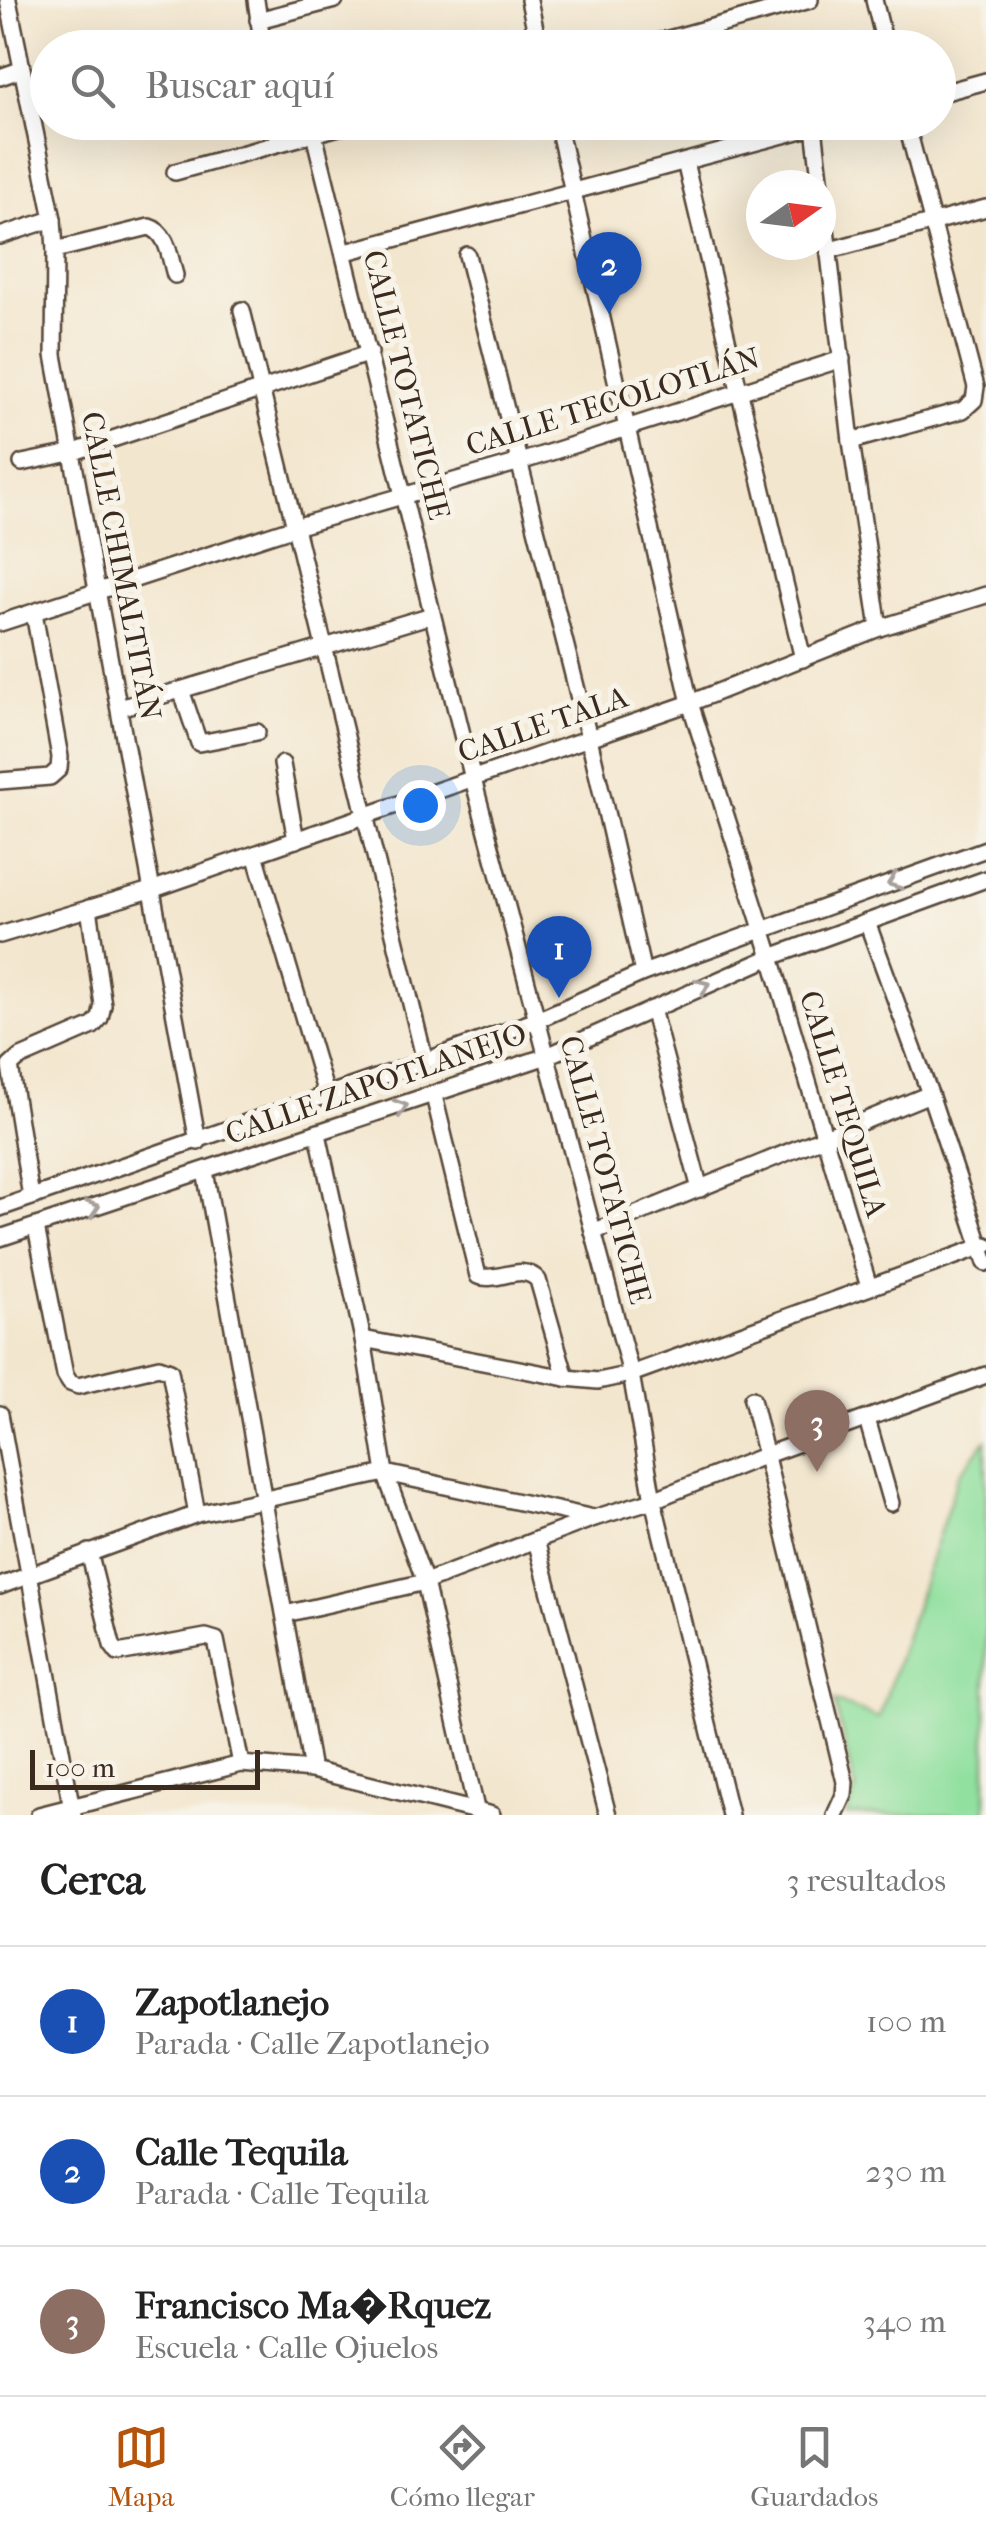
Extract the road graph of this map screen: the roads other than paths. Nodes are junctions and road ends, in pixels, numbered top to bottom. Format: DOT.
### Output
graph roads {
  1 [pos="8,0"];
  2 [pos="256,0"];
  3 [pos="335,0"];
  4 [pos="529,0"];
  5 [pos="810,0"];
  6 [pos="874,0"];
  7 [pos="258,20"];
  8 [pos="260,30"];
  9 [pos="536,30"];
  10 [pos="701,30"];
  11 [pos="882,30"];
  12 [pos="20,70"];
  13 [pos="0,77"];
  14 [pos="986,82"];
  15 [pos="956,90"];
  16 [pos="30,109"];
  17 [pos="38,140"];
  18 [pos="278,140"];
  19 [pos="293,140"];
  20 [pos="316,140"];
  21 [pos="560,140"];
  22 [pos="768,140"];
  23 [pos="816,140"];
  24 [pos="911,140"];
  25 [pos="279,144"];
  26 [pos="684,162"];
  27 [pos="820,170"];
  28 [pos="175,172"];
  29 [pos="572,192"];
  30 [pos="986,208"];
  31 [pos="52,219"];
  32 [pos="934,222"];
  33 [pos="0,236"];
  34 [pos="836,248"];
  35 [pos="56,250"];
  36 [pos="346,252"];
  37 [pos="467,255"];
  38 [pos="831,260"];
  39 [pos="175,275"];
  40 [pos="242,310"];
  41 [pos="370,352"];
  42 [pos="842,359"];
  43 [pos="261,390"];
  44 [pos="739,392"];
  45 [pos="626,429"];
  46 [pos="851,441"];
  47 [pos="70,452"];
  48 [pos="520,462"];
  49 [pos="22,463"];
  50 [pos="404,494"];
  51 [pos="295,527"];
  52 [pos="98,591"];
  53 [pos="986,595"];
  54 [pos="34,613"];
  55 [pos="432,615"];
  56 [pos="0,624"];
  57 [pos="879,628"];
  58 [pos="323,646"];
  59 [pos="803,659"];
  60 [pos="181,690"];
  61 [pos="690,704"];
  62 [pos="120,708"];
  63 [pos="258,732"];
  64 [pos="589,738"];
  65 [pos="282,764"];
  66 [pos="474,778"];
  67 [pos="0,782"];
  68 [pos="366,816"];
  69 [pos="296,840"];
  70 [pos="986,849"];
  71 [pos="256,854"];
  72 [pos="986,879"];
  73 [pos="154,889"];
  74 [pos="90,908"];
  75 [pos="867,922"];
  76 [pos="761,930"];
  77 [pos="0,935"];
  78 [pos="771,957"];
  79 [pos="643,973"];
  80 [pos="652,1008"];
  81 [pos="536,1020"];
  82 [pos="546,1056"];
  83 [pos="425,1061"];
  84 [pos="326,1094"];
  85 [pos="930,1094"];
  86 [pos="434,1096"];
  87 [pos="318,1134"];
  88 [pos="824,1138"];
  89 [pos="198,1142"];
  90 [pos="205,1171"];
  91 [pos="700,1189"];
  92 [pos="30,1198"];
  93 [pos="0,1208"];
  94 [pos="36,1226"];
  95 [pos="594,1232"];
  96 [pos="0,1238"];
  97 [pos="983,1246"];
  98 [pos="986,1264"];
  99 [pos="869,1288"];
  100 [pos="363,1339"];
  101 [pos="631,1374"];
  102 [pos="986,1375"];
  103 [pos="566,1378"];
  104 [pos="752,1398"];
  105 [pos="0,1414"];
  106 [pos="867,1418"];
  107 [pos="766,1455"];
  108 [pos="5,1472"];
  109 [pos="386,1473"];
  110 [pos="261,1498"];
  111 [pos="653,1500"];
  112 [pos="892,1503"];
  113 [pos="197,1514"];
  114 [pos="594,1518"];
  115 [pos="536,1540"];
  116 [pos="89,1552"];
  117 [pos="30,1576"];
  118 [pos="424,1582"];
  119 [pos="0,1586"];
  120 [pos="285,1614"];
  121 [pos="241,1764"];
  122 [pos="312,1770"];
  123 [pos="72,1810"];
  124 [pos="484,1812"];
  125 [pos="38,1815"];
  126 [pos="608,1815"];
  127 [pos="730,1815"];
  128 [pos="835,1815"];
  1 -- 12 [label="street, CALLE CHIMALTITÁN"];
  2 -- 7 [label="street"];
  3 -- 7 [label="street"];
  4 -- 9 [label="street"];
  5 -- 10 [label="street"];
  6 -- 11 [label="street"];
  7 -- 8 [label="street"];
  12 -- 13 [label="street"];
  12 -- 16 [label="street, CALLE CHIMALTITÁN"];
  14 -- 15 [label="street"];
  17 -- 31 [label="street, CALLE CHIMALTITÁN"];
  18 -- 25 [label="street"];
  19 -- 25 [label="street"];
  20 -- 36 [label="street, CALLE TOTATICHE"];
  21 -- 29 [label="street, CALLE TEQUILA"];
  22 -- 26 [label="street"];
  23 -- 27 [label="street"];
  24 -- 32 [label="street"];
  25 -- 28 [label="street"];
  26 -- 29 [label="street"];
  26 -- 44 [label="street"];
  29 -- 36 [label="street"];
  29 -- 45 [label="street, CALLE TEQUILA"];
  30 -- 32 [label="street"];
  31 -- 33 [label="street"];
  31 -- 35 [label="street, CALLE CHIMALTITÁN"];
  32 -- 34 [label="street"];
  32 -- 46 [label="street"];
  35 -- 39 [label="street"];
  35 -- 47 [label="street, CALLE CHIMALTITÁN"];
  36 -- 41 [label="street, CALLE TOTATICHE"];
  37 -- 48 [label="street"];
  38 -- 42 [label="street"];
  40 -- 43 [label="street"];
  41 -- 43 [label="street"];
  41 -- 50 [label="street, CALLE TOTATICHE"];
  42 -- 44 [label="street, CALLE TECOLOTLÁN"];
  42 -- 46 [label="street"];
  43 -- 47 [label="street"];
  43 -- 51 [label="street"];
  44 -- 45 [label="street, CALLE TECOLOTLÁN"];
  44 -- 59 [label="street"];
  45 -- 48 [label="street, CALLE TECOLOTLÁN"];
  45 -- 61 [label="street, CALLE TEQUILA"];
  46 -- 57 [label="street"];
  47 -- 49 [label="street"];
  47 -- 52 [label="street, CALLE CHIMALTITÁN"];
  48 -- 50 [label="street, CALLE TECOLOTLÁN"];
  48 -- 64 [label="street"];
  50 -- 51 [label="street, CALLE TECOLOTLÁN"];
  50 -- 55 [label="street, CALLE TOTATICHE"];
  51 -- 52 [label="street, CALLE TECOLOTLÁN"];
  51 -- 58 [label="street"];
  52 -- 54 [label="street, CALLE TECOLOTLÁN"];
  52 -- 62 [label="street, CALLE CHIMALTITÁN"];
  53 -- 57 [label="street, CALLE TALA"];
  54 -- 56 [label="street, CALLE TECOLOTLÁN"];
  54 -- 67 [label="street"];
  55 -- 58 [label="street"];
  55 -- 66 [label="street, CALLE TOTATICHE"];
  57 -- 59 [label="street, CALLE TALA"];
  58 -- 60 [label="street"];
  58 -- 68 [label="street"];
  59 -- 61 [label="street, CALLE TALA"];
  60 -- 62 [label="street"];
  60 -- 63 [label="street"];
  61 -- 64 [label="street, CALLE TALA"];
  61 -- 76 [label="street, CALLE TEQUILA"];
  62 -- 73 [label="street, CALLE CHIMALTITÁN"];
  64 -- 66 [label="street, CALLE TALA"];
  64 -- 79 [label="street"];
  65 -- 69 [label="street"];
  66 -- 68 [label="street, CALLE TALA"];
  66 -- 81 [label="street, CALLE TOTATICHE"];
  68 -- 69 [label="street, CALLE TALA"];
  68 -- 83 [label="street"];
  69 -- 71 [label="street, CALLE TALA"];
  70 -- 76 [label="street, CALLE ZAPOTLANEJO, one-way"];
  71 -- 73 [label="street, CALLE TALA"];
  71 -- 84 [label="street"];
  72 -- 75 [label="street, CALLE ZAPOTLANEJO"];
  73 -- 74 [label="street, CALLE TALA"];
  73 -- 89 [label="street, CALLE CHIMALTITÁN"];
  74 -- 77 [label="street, CALLE TALA"];
  74 -- 92 [label="street"];
  75 -- 78 [label="street, CALLE ZAPOTLANEJO"];
  75 -- 85 [label="street"];
  76 -- 78 [label="street, CALLE TEQUILA"];
  76 -- 79 [label="street, CALLE ZAPOTLANEJO"];
  80 -- 78 [label="street, CALLE ZAPOTLANEJO, one-way"];
  78 -- 88 [label="street, CALLE TEQUILA"];
  79 -- 81 [label="street, CALLE ZAPOTLANEJO"];
  80 -- 82 [label="street, CALLE ZAPOTLANEJO"];
  80 -- 91 [label="street"];
  81 -- 82 [label="street, CALLE TOTATICHE"];
  81 -- 83 [label="street, CALLE ZAPOTLANEJO"];
  82 -- 86 [label="street, CALLE ZAPOTLANEJO"];
  82 -- 95 [label="street, CALLE TOTATICHE"];
  83 -- 84 [label="street, CALLE ZAPOTLANEJO"];
  84 -- 89 [label="street, CALLE ZAPOTLANEJO"];
  85 -- 88 [label="street"];
  85 -- 97 [label="street"];
  87 -- 86 [label="street, CALLE ZAPOTLANEJO, one-way"];
  86 -- 103 [label="street"];
  87 -- 90 [label="street, CALLE ZAPOTLANEJO"];
  87 -- 100 [label="street"];
  88 -- 91 [label="street"];
  88 -- 99 [label="street, CALLE TEQUILA"];
  89 -- 92 [label="street, CALLE ZAPOTLANEJO"];
  94 -- 90 [label="street, CALLE ZAPOTLANEJO, one-way"];
  90 -- 110 [label="street"];
  91 -- 95 [label="street"];
  92 -- 93 [label="street, CALLE ZAPOTLANEJO"];
  94 -- 96 [label="street, CALLE ZAPOTLANEJO"];
  94 -- 113 [label="street"];
  95 -- 101 [label="street, CALLE TOTATICHE"];
  97 -- 98 [label="street"];
  97 -- 99 [label="street"];
  99 -- 101 [label="street"];
  100 -- 103 [label="street"];
  100 -- 109 [label="street"];
  101 -- 103 [label="street"];
  101 -- 111 [label="street, CALLE TOTATICHE"];
  102 -- 106 [label="street"];
  104 -- 107 [label="street"];
  105 -- 108 [label="street"];
  106 -- 107 [label="street"];
  106 -- 112 [label="street"];
  107 -- 111 [label="street"];
  107 -- 128 [label="street"];
  108 -- 117 [label="street"];
  109 -- 110 [label="street"];
  109 -- 114 [label="street"];
  109 -- 118 [label="street"];
  110 -- 113 [label="street"];
  110 -- 120 [label="street"];
  111 -- 114 [label="street"];
  111 -- 127 [label="street, CALLE TOTATICHE"];
  113 -- 116 [label="street"];
  114 -- 115 [label="street"];
  115 -- 118 [label="street"];
  115 -- 126 [label="street"];
  116 -- 117 [label="street"];
  116 -- 121 [label="street"];
  117 -- 119 [label="street"];
  117 -- 123 [label="street"];
  118 -- 120 [label="street"];
  118 -- 124 [label="street"];
  120 -- 122 [label="street"];
  121 -- 122 [label="street"];
  121 -- 123 [label="street"];
  122 -- 124 [label="street"];
  123 -- 125 [label="street"];
}
